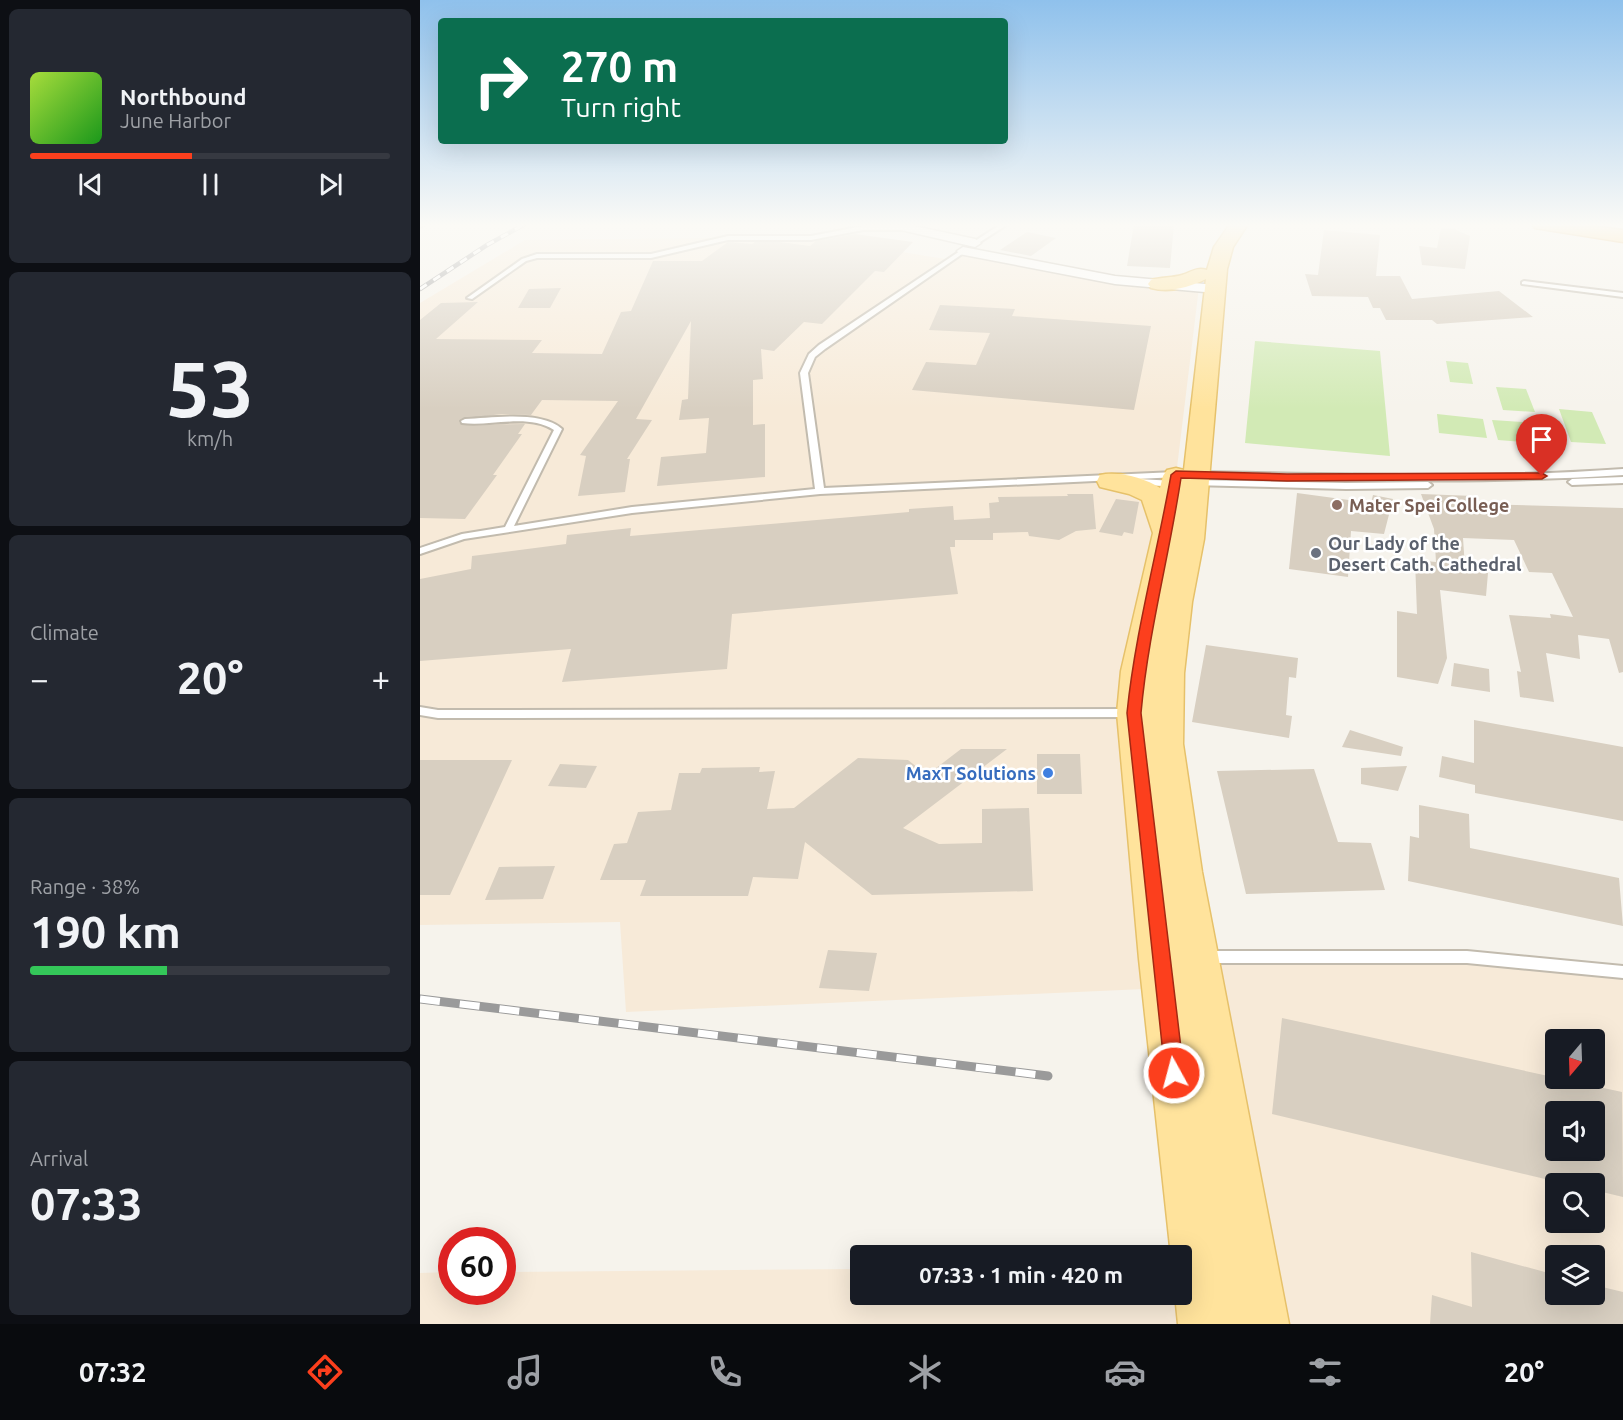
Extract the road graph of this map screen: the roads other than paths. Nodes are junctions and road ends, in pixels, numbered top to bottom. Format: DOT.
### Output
graph roads {
  1 [pos="487,286"];
  2 [pos="912,286"];
  3 [pos="1164,286"];
  4 [pos="1547,286"];
  5 [pos="1203,288"];
  6 [pos="1623,295"];
  7 [pos="470,298"];
  8 [pos="465,421"];
  9 [pos="1623,472"];
  10 [pos="1185,474"];
  11 [pos="1104,479"];
  12 [pos="1623,480"];
  13 [pos="820,491"];
  14 [pos="509,527"];
  15 [pos="1174,536"];
  16 [pos="420,544"];
  17 [pos="433,545"];
  18 [pos="420,551"];
  19 [pos="420,711"];
  20 [pos="1149,714"];
  21 [pos="1178,958"];
  22 [pos="1623,972"];
  23 [pos="1197,1255"];
  24 [pos="1250,1257"];
  25 [pos="1206,1324"];
  26 [pos="1261,1324"];
  1 -- 7 [label="lane"];
  2 -- 13 [label="lane"];
  3 -- 5 [label="main road"];
  4 -- 6 [label="lane"];
  5 -- 10 [label="main road"];
  8 -- 14 [label="lane"];
  9 -- 10 [label="lane"];
  10 -- 11 [label="main road"];
  10 -- 12 [label="lane"];
  10 -- 15 [label="main road"];
  11 -- 13 [label="lane"];
  11 -- 15 [label="main road"];
  13 -- 14 [label="lane"];
  14 -- 17 [label="lane"];
  15 -- 20 [label="main road"];
  16 -- 17 [label="lane"];
  17 -- 18 [label="lane"];
  19 -- 20 [label="lane"];
  20 -- 21 [label="main road"];
  21 -- 22 [label="lane"];
  21 -- 23 [label="main road"];
  21 -- 24 [label="main road"];
  23 -- 24 [label="main road"];
  23 -- 25 [label="main road"];
  24 -- 26 [label="main road"];
}
